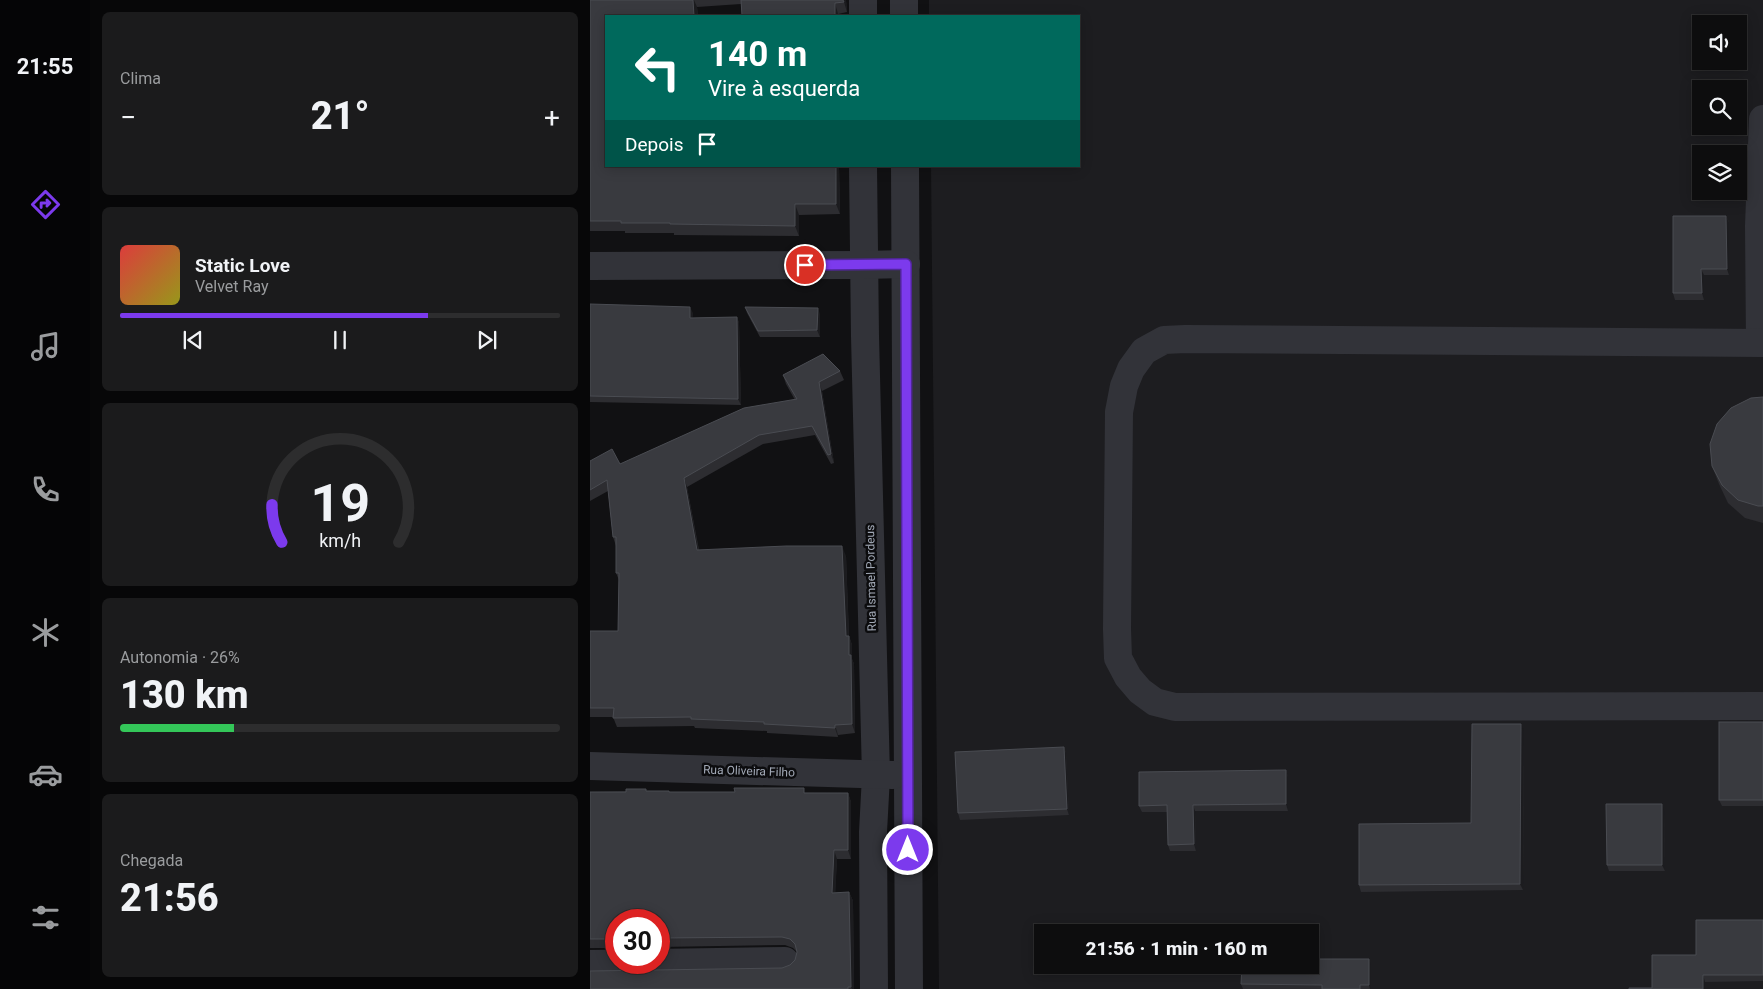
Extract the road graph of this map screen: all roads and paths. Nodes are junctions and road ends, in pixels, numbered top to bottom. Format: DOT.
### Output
graph roads {
  1 [pos="863,0"];
  2 [pos="904,0"];
  3 [pos="863,15"];
  4 [pos="904,15"];
  5 [pos="1763,118"];
  6 [pos="864,167"];
  7 [pos="905,167"];
  8 [pos="906,264"];
  9 [pos="864,265"];
  10 [pos="590,266"];
  11 [pos="1761,343"];
  12 [pos="1763,706"];
  13 [pos="590,766"];
  14 [pos="907,774"];
  15 [pos="876,776"];
  16 [pos="785,961"];
  17 [pos="590,964"];
  18 [pos="874,989"];
  19 [pos="909,989"];
  1 -- 3 [label="street"];
  2 -- 4 [label="street"];
  5 -- 11 [label="street"];
  6 -- 9 [label="street, Rua Ismael Pordeus"];
  7 -- 8 [label="street"];
  8 -- 9 [label="street"];
  8 -- 14 [label="street"];
  9 -- 10 [label="street"];
  9 -- 15 [label="street, Rua Ismael Pordeus"];
  11 -- 12 [label="street"];
  13 -- 15 [label="street, Rua Oliveira Filho"];
  14 -- 15 [label="street, Rua Oliveira Filho"];
  14 -- 19 [label="street"];
  15 -- 18 [label="street, Rua Ismael Pordeus"];
  16 -- 17 [label="street"];
}
